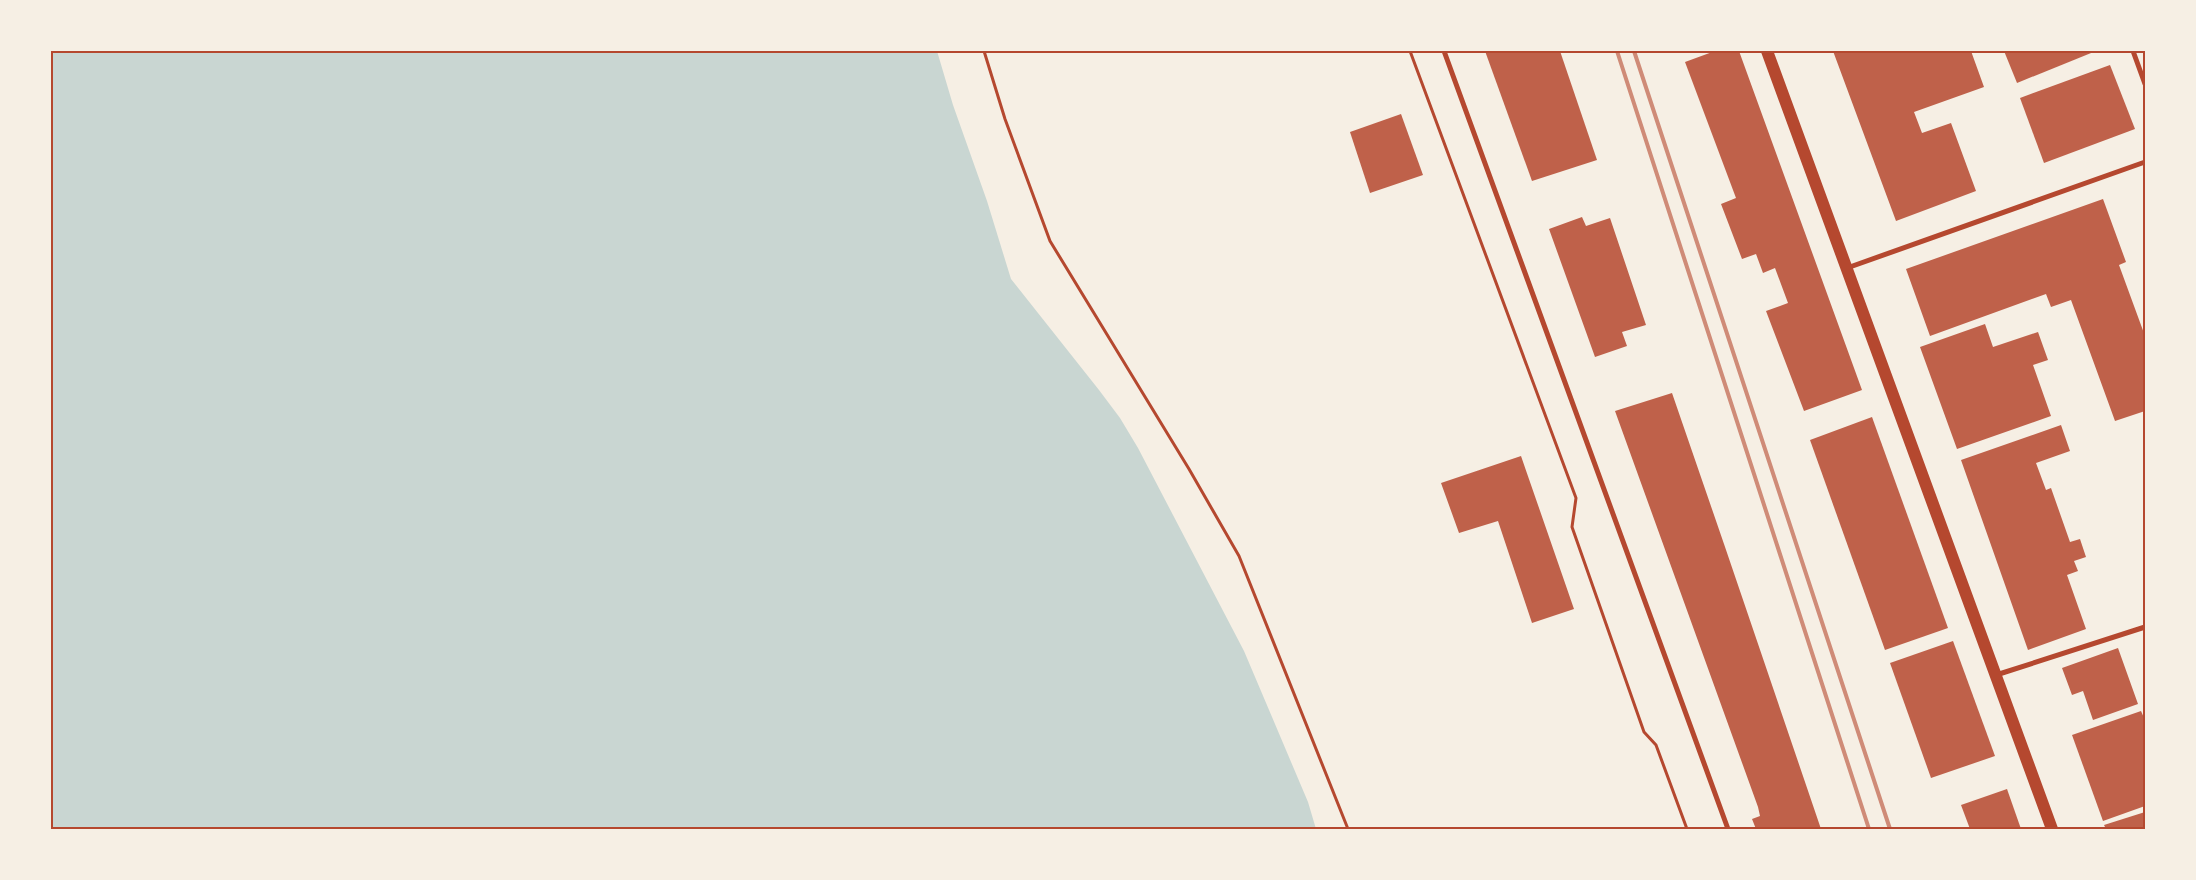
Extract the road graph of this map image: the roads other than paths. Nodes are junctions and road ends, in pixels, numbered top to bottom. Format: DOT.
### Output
graph roads {
  1 [pos="1444,51"];
  2 [pos="1767,51"];
  3 [pos="2133,51"];
  4 [pos="2145,84"];
  5 [pos="2145,162"];
  6 [pos="1846,268"];
  7 [pos="2145,627"];
  8 [pos="1996,675"];
  9 [pos="1728,829"];
  10 [pos="2052,829"];
  1 -- 9 [label="street"];
  2 -- 6 [label="main road"];
  3 -- 4 [label="street"];
  5 -- 6 [label="street"];
  6 -- 8 [label="main road"];
  7 -- 8 [label="street"];
  8 -- 10 [label="main road"];
}
